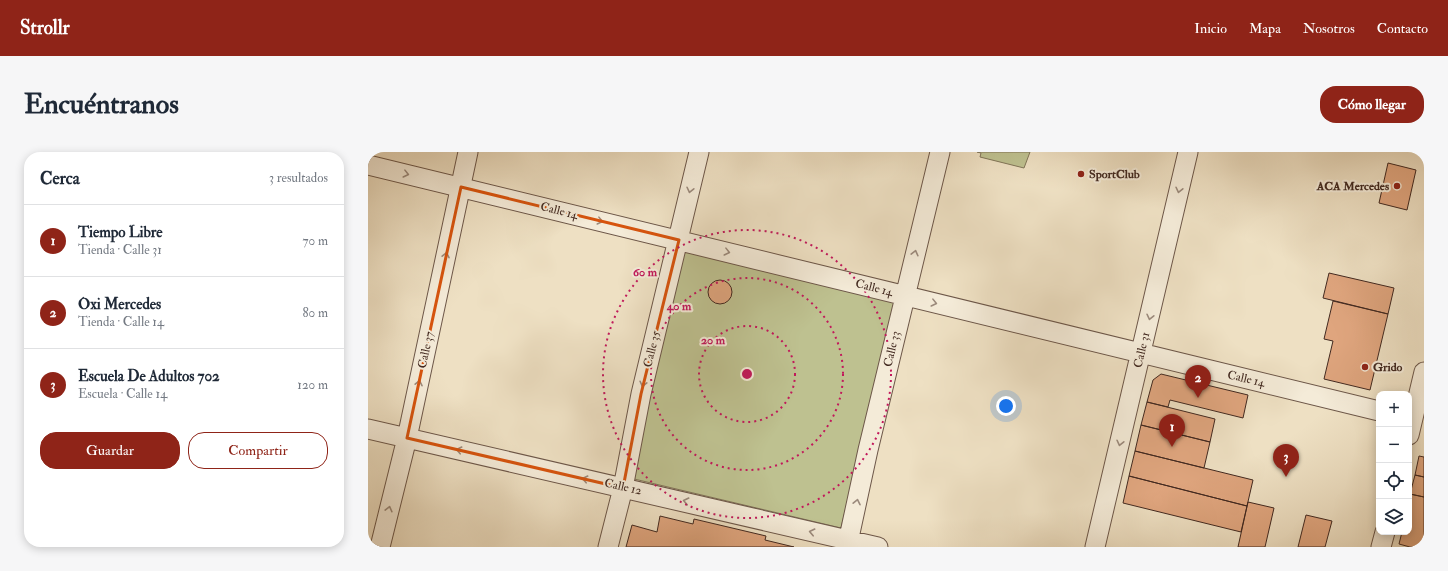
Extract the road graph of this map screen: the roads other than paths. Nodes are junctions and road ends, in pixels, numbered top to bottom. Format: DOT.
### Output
graph roads {
  1 [pos="468,152"];
  2 [pos="699,152"];
  3 [pos="940,152"];
  4 [pos="1188,152"];
  5 [pos="368,165"];
  6 [pos="461,187"];
  7 [pos="679,240"];
  8 [pos="905,295"];
  9 [pos="1141,354"];
  10 [pos="1424,372"];
  11 [pos="1376,410"];
  12 [pos="1414,423"];
  13 [pos="368,429"];
  14 [pos="407,438"];
  15 [pos="623,488"];
  16 [pos="1384,535"];
  17 [pos="848,544"];
  18 [pos="380,547"];
  19 [pos="608,547"];
  20 [pos="878,547"];
  21 [pos="1095,547"];
  22 [pos="1382,547"];
  1 -- 6 [label="street, Calle 37"];
  2 -- 7 [label="street, Calle 35, one-way"];
  8 -- 3 [label="street, Calle 33, one-way"];
  4 -- 9 [label="street, Calle 31, one-way"];
  5 -- 6 [label="street, Calle 14, one-way"];
  6 -- 7 [label="street, Calle 14, one-way"];
  14 -- 6 [label="street, Calle 37, one-way"];
  7 -- 8 [label="street, Calle 14, one-way"];
  7 -- 15 [label="street, Calle 35, one-way"];
  8 -- 9 [label="street, Calle 14, one-way"];
  17 -- 8 [label="street, Calle 33, one-way"];
  9 -- 11 [label="street, Calle 14"];
  9 -- 21 [label="street, Calle 31, one-way"];
  10 -- 12 [label="street"];
  13 -- 14 [label="street, Calle 12"];
  15 -- 14 [label="street, Calle 12, one-way"];
  18 -- 14 [label="street, Calle 37, one-way"];
  17 -- 15 [label="street, Calle 12, one-way"];
  15 -- 19 [label="street, Calle 35"];
  16 -- 22 [label="street"];
  17 -- 20 [label="street, Calle 12"];
}
